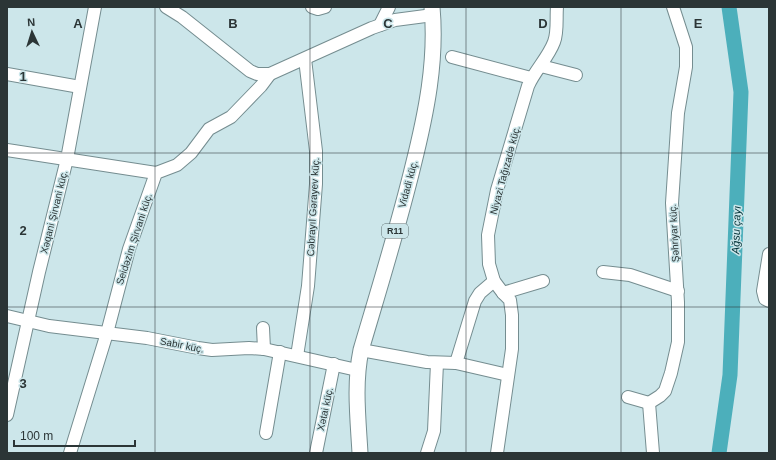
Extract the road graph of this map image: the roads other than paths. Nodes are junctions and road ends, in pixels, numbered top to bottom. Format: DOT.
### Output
graph roads {
  1 [pos="95,7"];
  2 [pos="166,7"];
  3 [pos="312,7"];
  4 [pos="325,7"];
  5 [pos="389,7"];
  6 [pos="557,7"];
  7 [pos="673,7"];
  8 [pos="433,11"];
  9 [pos="380,25"];
  10 [pos="452,57"];
  11 [pos="305,58"];
  12 [pos="541,66"];
  13 [pos="7,74"];
  14 [pos="270,74"];
  15 [pos="576,75"];
  16 [pos="531,78"];
  17 [pos="80,87"];
  18 [pos="7,150"];
  19 [pos="67,159"];
  20 [pos="156,173"];
  21 [pos="769,254"];
  22 [pos="603,272"];
  23 [pos="494,281"];
  24 [pos="543,281"];
  25 [pos="678,291"];
  26 [pos="503,293"];
  27 [pos="769,300"];
  28 [pos="7,316"];
  29 [pos="28,321"];
  30 [pos="263,328"];
  31 [pos="107,333"];
  32 [pos="264,349"];
  33 [pos="361,350"];
  34 [pos="280,352"];
  35 [pos="297,356"];
  36 [pos="437,362"];
  37 [pos="456,363"];
  38 [pos="334,364"];
  39 [pos="357,370"];
  40 [pos="508,375"];
  41 [pos="628,397"];
  42 [pos="649,403"];
  43 [pos="7,415"];
  44 [pos="266,433"];
  45 [pos="70,453"];
  46 [pos="316,453"];
  47 [pos="360,453"];
  48 [pos="427,453"];
  49 [pos="497,453"];
  50 [pos="653,453"];
  1 -- 17 [label="street, Xəqani Şirvani küç."];
  2 -- 14 [label="street"];
  3 -- 4 [label="street"];
  5 -- 9 [label="street"];
  6 -- 12 [label="street, Niyazi Tağızadə küç."];
  7 -- 25 [label="street, Şəhriyar küç."];
  8 -- 9 [label="street"];
  8 -- 33 [label="main road, Vidadi küç. / R11"];
  9 -- 11 [label="street"];
  10 -- 16 [label="street"];
  11 -- 14 [label="street"];
  11 -- 35 [label="street, Cəbrayıl Gərayev küç."];
  12 -- 15 [label="street"];
  12 -- 16 [label="street, Niyazi Tağızadə küç."];
  13 -- 17 [label="street"];
  14 -- 20 [label="street"];
  16 -- 23 [label="street, Niyazi Tağızadə küç."];
  17 -- 19 [label="street, Xəqani Şirvani küç."];
  18 -- 19 [label="street"];
  19 -- 20 [label="street"];
  19 -- 29 [label="street, Xəqani Şirvani küç."];
  20 -- 31 [label="street, Seidəzim Şirvani küç."];
  21 -- 27 [label="street"];
  22 -- 25 [label="street"];
  23 -- 26 [label="street, Niyazi Tağızadə küç."];
  23 -- 37 [label="street"];
  24 -- 26 [label="street"];
  25 -- 42 [label="street, Şəhriyar küç."];
  26 -- 40 [label="street, Niyazi Tağızadə küç."];
  28 -- 29 [label="street, Sabir küç."];
  29 -- 31 [label="street, Sabir küç."];
  29 -- 43 [label="street, Xəqani Şirvani küç."];
  30 -- 32 [label="street"];
  31 -- 32 [label="street, Sabir küç."];
  31 -- 45 [label="street, Seidəzim Şirvani küç."];
  32 -- 34 [label="street, Sabir küç."];
  33 -- 36 [label="street"];
  33 -- 39 [label="main road, Vidadi küç. / R11"];
  34 -- 35 [label="street, Sabir küç."];
  34 -- 44 [label="street"];
  35 -- 38 [label="street, Sabir küç."];
  36 -- 37 [label="street"];
  36 -- 48 [label="street"];
  37 -- 40 [label="street"];
  38 -- 39 [label="street, Sabir küç."];
  38 -- 46 [label="street, Xətai küç."];
  39 -- 47 [label="main road, Vidadi küç. / R11"];
  40 -- 49 [label="street, Niyazi Tağızadə küç."];
  41 -- 42 [label="street"];
  42 -- 50 [label="street"];
}
